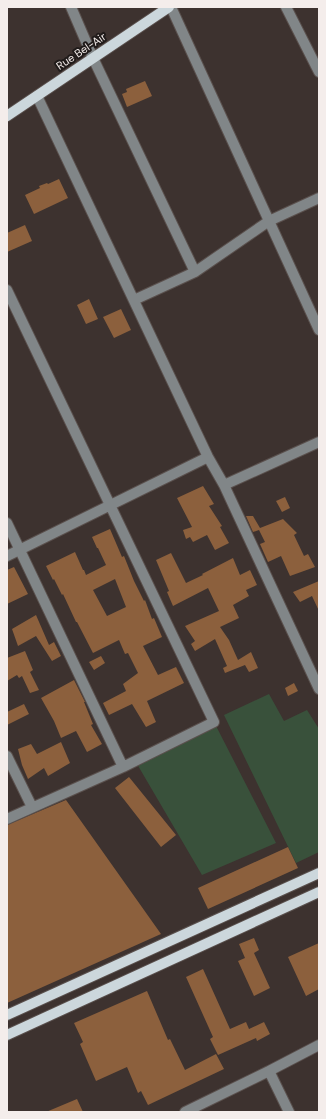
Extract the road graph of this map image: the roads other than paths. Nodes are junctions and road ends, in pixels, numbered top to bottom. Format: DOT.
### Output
graph roads {
  1 [pos="71,7"];
  2 [pos="170,7"];
  3 [pos="286,7"];
  4 [pos="93,58"];
  5 [pos="319,72"];
  6 [pos="37,96"];
  7 [pos="7,116"];
  8 [pos="319,198"];
  9 [pos="269,221"];
  10 [pos="195,272"];
  11 [pos="7,290"];
  12 [pos="134,300"];
  13 [pos="319,330"];
  14 [pos="319,442"];
  15 [pos="208,457"];
  16 [pos="224,485"];
  17 [pos="110,506"];
  18 [pos="7,523"];
  19 [pos="20,550"];
  20 [pos="7,556"];
  21 [pos="319,689"];
  22 [pos="7,756"];
  23 [pos="123,767"];
  24 [pos="32,807"];
  25 [pos="7,819"];
  26 [pos="319,873"];
  27 [pos="319,892"];
  28 [pos="7,1016"];
  29 [pos="7,1035"];
  30 [pos="319,1045"];
  31 [pos="269,1071"];
  32 [pos="185,1112"];
  33 [pos="288,1112"];
  1 -- 4 [label="street"];
  2 -- 4 [label="main road, Rue Bel-Air"];
  2 -- 9 [label="street"];
  3 -- 5 [label="street"];
  4 -- 6 [label="main road, Rue Bel-Air"];
  4 -- 10 [label="street"];
  6 -- 7 [label="main road, Rue Bel-Air"];
  6 -- 12 [label="street"];
  8 -- 9 [label="street"];
  9 -- 10 [label="street"];
  9 -- 13 [label="street"];
  10 -- 12 [label="street"];
  11 -- 17 [label="street"];
  12 -- 15 [label="street"];
  14 -- 16 [label="street"];
  15 -- 16 [label="street"];
  15 -- 17 [label="street"];
  16 -- 21 [label="street"];
  17 -- 19 [label="street"];
  17 -- 23 [label="street"];
  18 -- 19 [label="street"];
  19 -- 20 [label="street"];
  19 -- 23 [label="street"];
  22 -- 24 [label="street"];
  23 -- 24 [label="street"];
  24 -- 25 [label="street"];
  26 -- 28 [label="main road"];
  27 -- 29 [label="main road"];
  30 -- 31 [label="street"];
  31 -- 32 [label="street"];
  31 -- 33 [label="street"];
}
